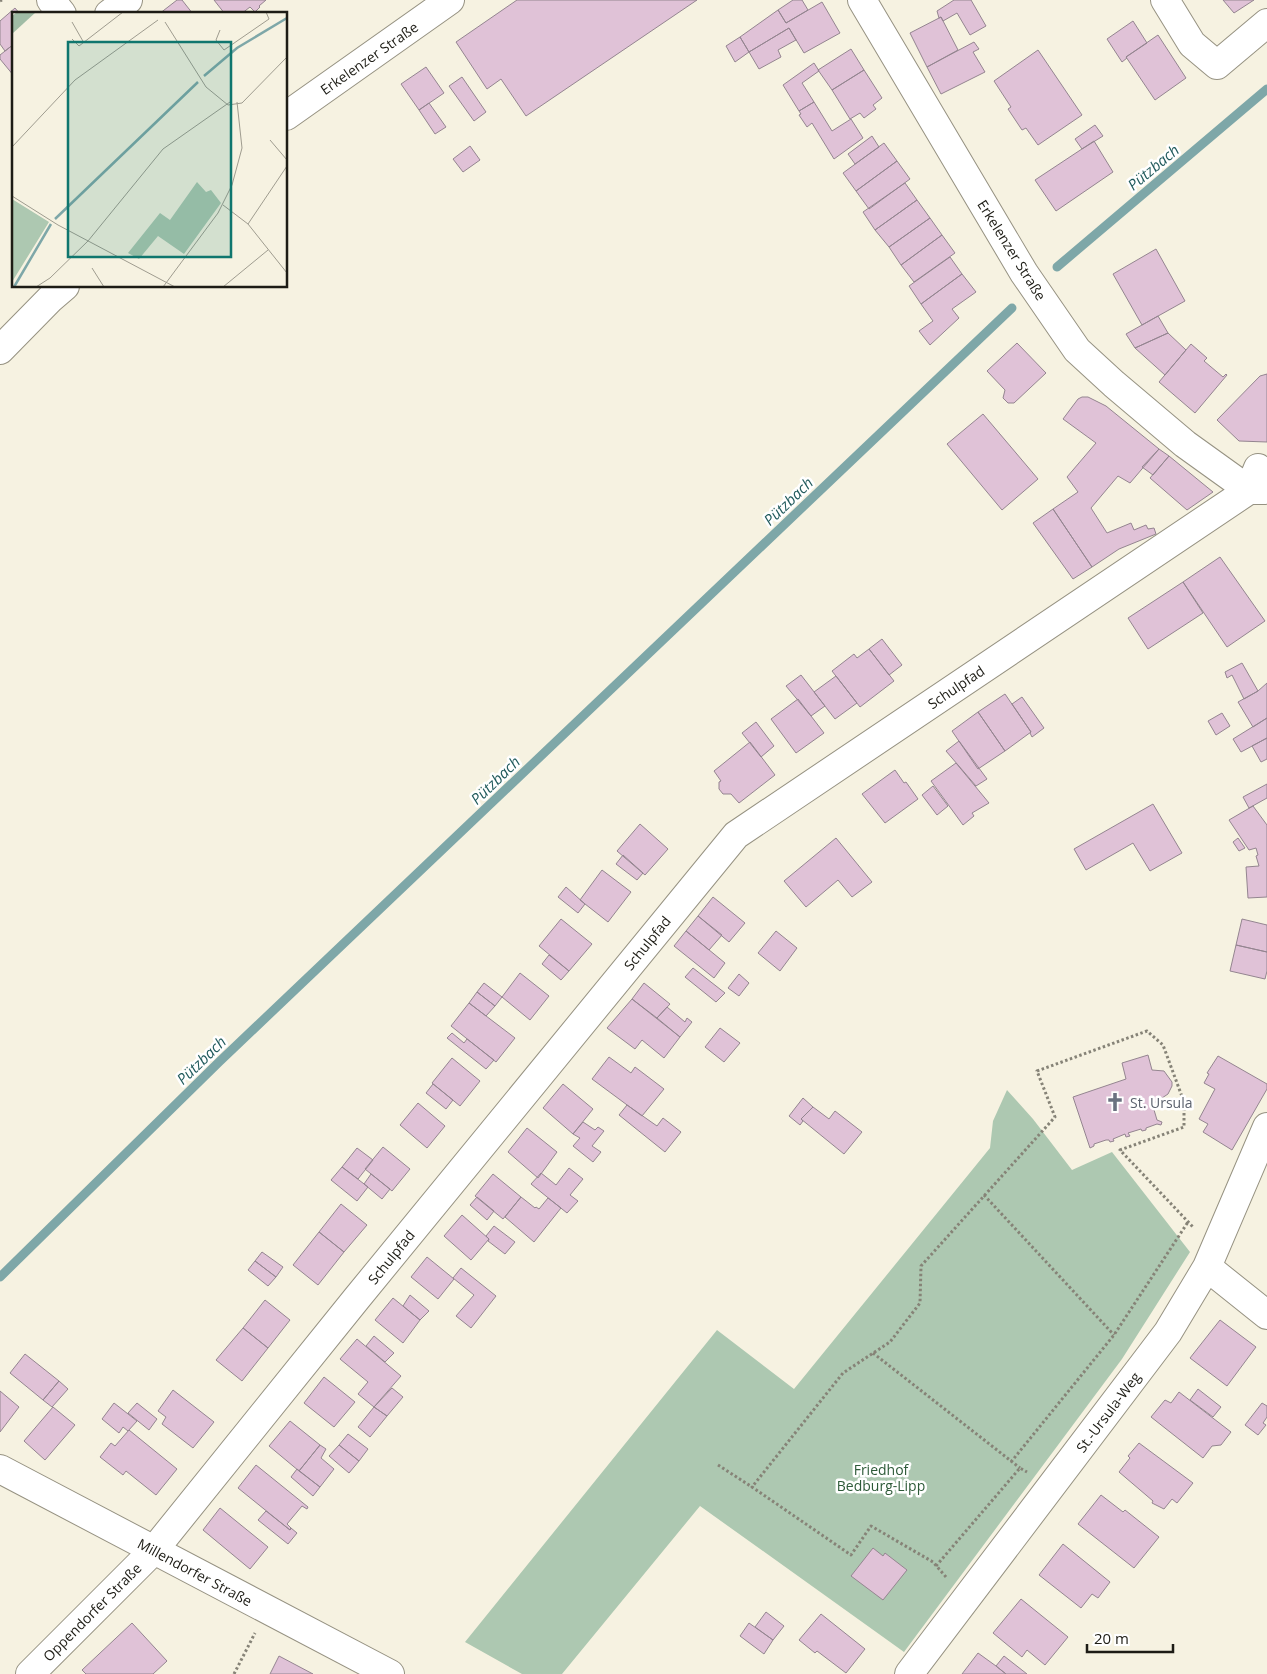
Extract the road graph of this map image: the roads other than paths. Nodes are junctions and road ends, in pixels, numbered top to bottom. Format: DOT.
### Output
graph roads {
  1 [pos="50,0"];
  2 [pos="450,0"];
  3 [pos="862,0"];
  4 [pos="1165,0"];
  5 [pos="60,12"];
  6 [pos="1267,23"];
  7 [pos="288,115"];
  8 [pos="63,288"];
  9 [pos="0,350"];
  10 [pos="1260,479"];
  11 [pos="1267,513"];
  12 [pos="1267,1127"];
  13 [pos="1211,1258"];
  14 [pos="1267,1315"];
  15 [pos="0,1469"];
  16 [pos="154,1550"];
  17 [pos="30,1674"];
  18 [pos="390,1674"];
  19 [pos="909,1674"];
  1 -- 5 [label="street"];
  2 -- 7 [label="street, Erkelenzer Straße"];
  3 -- 10 [label="street, Erkelenzer Straße"];
  4 -- 6 [label="street"];
  8 -- 9 [label="street"];
  10 -- 11 [label="street"];
  10 -- 16 [label="street, Schulpfad"];
  12 -- 13 [label="street, St.-Ursula-Weg"];
  13 -- 14 [label="street"];
  13 -- 19 [label="street, St.-Ursula-Weg"];
  15 -- 16 [label="street, Millendorfer Straße"];
  16 -- 17 [label="street, Oppendorfer Straße"];
  16 -- 18 [label="street, Millendorfer Straße"];
}
